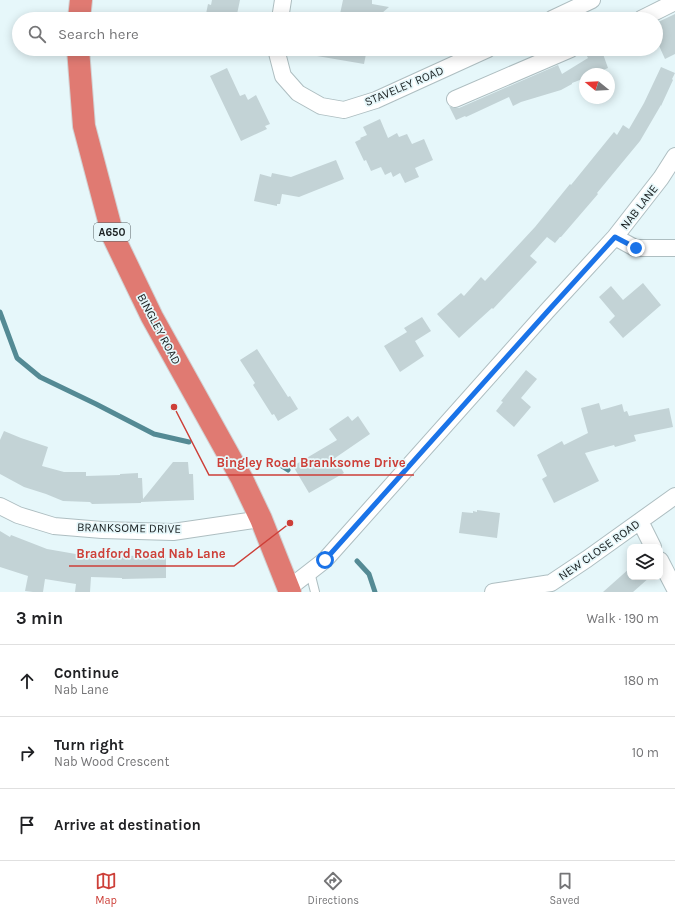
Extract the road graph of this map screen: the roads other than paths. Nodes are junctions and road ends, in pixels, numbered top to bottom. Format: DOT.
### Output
graph roads {
  1 [pos="81,0"];
  2 [pos="283,0"];
  3 [pos="592,0"];
  4 [pos="675,2"];
  5 [pos="80,12"];
  6 [pos="281,12"];
  7 [pos="567,12"];
  8 [pos="655,12"];
  9 [pos="79,56"];
  10 [pos="278,56"];
  11 [pos="473,56"];
  12 [pos="555,56"];
  13 [pos="456,99"];
  14 [pos="675,156"];
  15 [pos="615,237"];
  16 [pos="675,248"];
  17 [pos="675,496"];
  18 [pos="0,506"];
  19 [pos="262,519"];
  20 [pos="640,521"];
  21 [pos="652,544"];
  22 [pos="663,566"];
  23 [pos="310,572"];
  24 [pos="675,589"];
  25 [pos="289,590"];
  26 [pos="315,592"];
  27 [pos="493,592"];
  1 -- 5 [label="highway"];
  2 -- 6 [label="street"];
  3 -- 7 [label="street"];
  4 -- 8 [label="street"];
  9 -- 19 [label="highway, BINGLEY ROAD / A650"];
  10 -- 11 [label="street, STAVELEY ROAD"];
  12 -- 13 [label="street"];
  14 -- 15 [label="street, NAB LANE"];
  15 -- 16 [label="street"];
  15 -- 23 [label="street, NAB LANE"];
  17 -- 20 [label="street, NEW CLOSE ROAD"];
  18 -- 19 [label="street, BRANKSOME DRIVE"];
  19 -- 25 [label="highway, BINGLEY ROAD / A650"];
  20 -- 21 [label="street"];
  20 -- 27 [label="street, NEW CLOSE ROAD"];
  22 -- 24 [label="street"];
  23 -- 25 [label="street, NAB LANE"];
  23 -- 26 [label="lane"];
}
